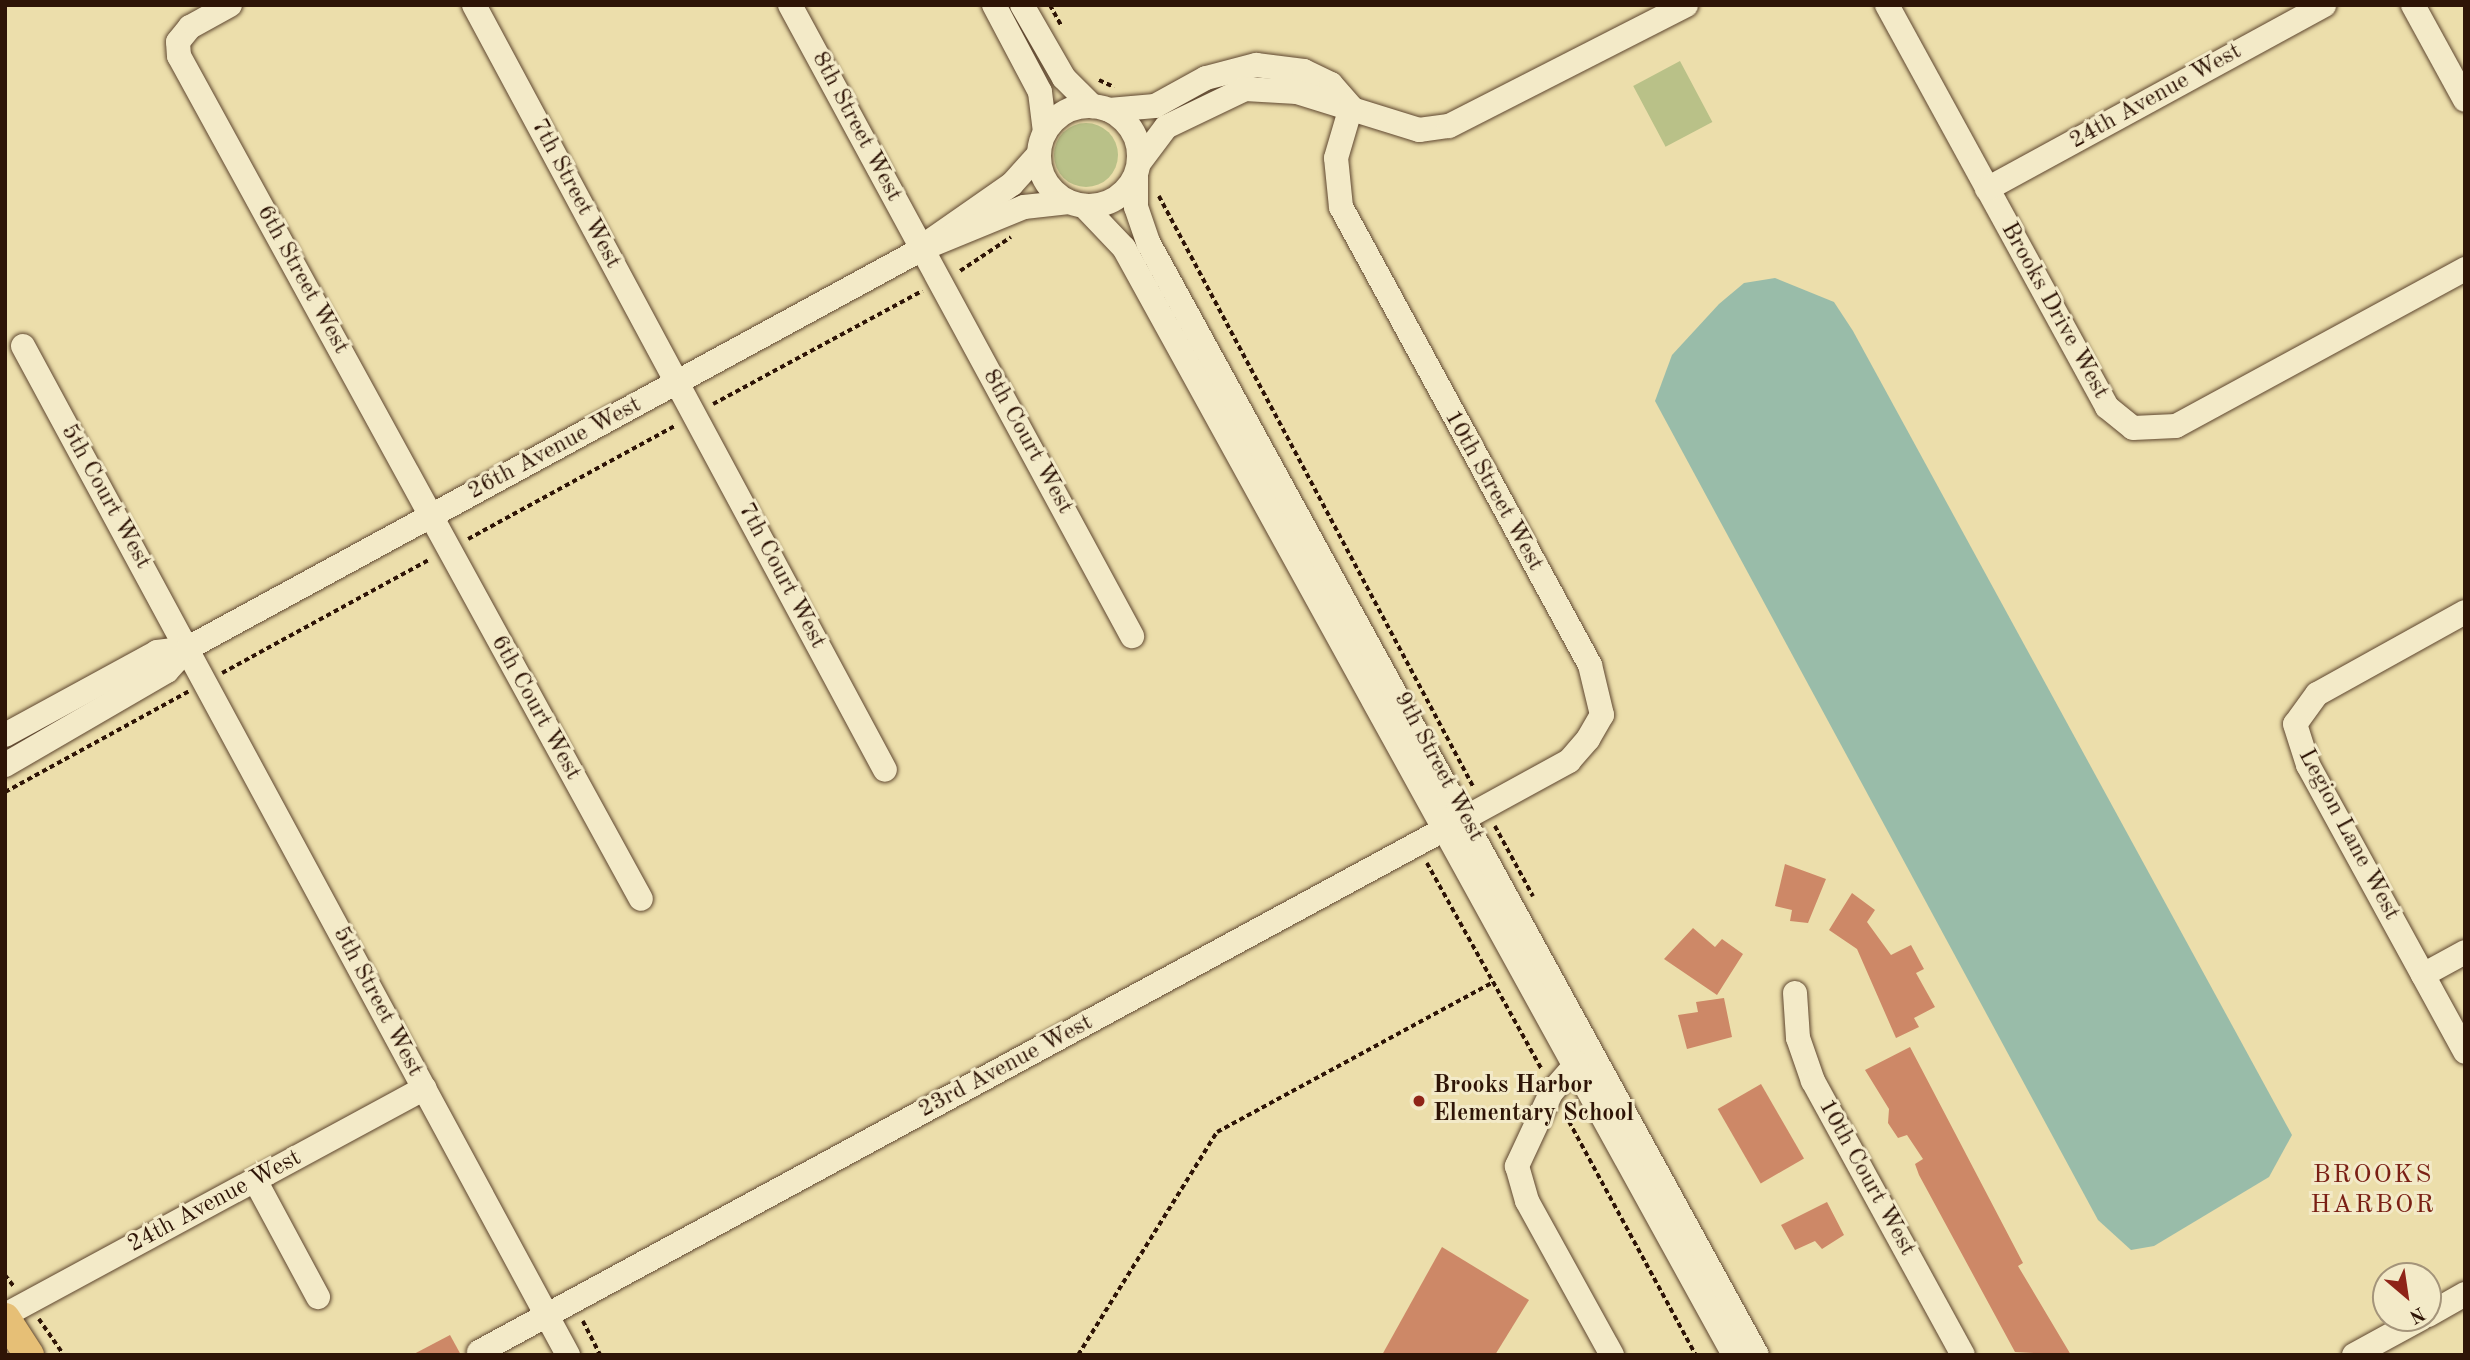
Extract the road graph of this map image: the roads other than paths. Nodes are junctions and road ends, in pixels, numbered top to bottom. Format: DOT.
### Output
graph roads {
  1 [pos="230,5"];
  2 [pos="474,5"];
  3 [pos="790,5"];
  4 [pos="1022,5"];
  5 [pos="1686,5"];
  6 [pos="1887,5"];
  7 [pos="2324,5"];
  8 [pos="2413,5"];
  9 [pos="999,7"];
  10 [pos="2465,100"];
  11 [pos="1107,102"];
  12 [pos="1351,107"];
  13 [pos="1042,143"];
  14 [pos="1137,169"];
  15 [pos="1987,189"];
  16 [pos="1077,204"];
  17 [pos="922,249"];
  18 [pos="2465,269"];
  19 [pos="23,346"];
  20 [pos="677,382"];
  21 [pos="431,516"];
  22 [pos="2465,612"];
  23 [pos="1132,635"];
  24 [pos="188,648"];
  25 [pos="5,735"];
  26 [pos="5,765"];
  27 [pos="885,770"];
  28 [pos="1465,818"];
  29 [pos="641,899"];
  30 [pos="2465,952"];
  31 [pos="2423,975"];
  32 [pos="1795,993"];
  33 [pos="2465,1052"];
  34 [pos="1577,1063"];
  35 [pos="424,1088"];
  36 [pos="255,1180"];
  37 [pos="2465,1294"];
  38 [pos="318,1297"];
  39 [pos="2442,1306"];
  40 [pos="5,1316"];
  41 [pos="546,1316"];
  42 [pos="2396,1332"];
  43 [pos="479,1352"];
  44 [pos="29,1355"];
  45 [pos="568,1355"];
  46 [pos="1612,1355"];
  47 [pos="1734,1355"];
  48 [pos="1757,1355"];
  49 [pos="1962,1355"];
  50 [pos="2354,1355"];
  1 -- 21 [label="street, 6th Street West"];
  2 -- 20 [label="street, 7th Street West"];
  3 -- 17 [label="street, 8th Street West"];
  4 -- 11 [label="street"];
  5 -- 12 [label="street"];
  6 -- 15 [label="street, Brooks Drive West"];
  7 -- 15 [label="street, 24th Avenue West"];
  8 -- 10 [label="street"];
  9 -- 13 [label="street"];
  11 -- 12 [label="street"];
  11 -- 13 [label="street"];
  11 -- 14 [label="street"];
  12 -- 14 [label="street"];
  12 -- 28 [label="street, 10th Street West"];
  13 -- 16 [label="street"];
  13 -- 17 [label="street, 26th Avenue West"];
  14 -- 16 [label="street"];
  14 -- 28 [label="street, 9th Street West"];
  15 -- 18 [label="street, Brooks Drive West"];
  16 -- 17 [label="street, 26th Avenue West"];
  16 -- 28 [label="street, 9th Street West"];
  17 -- 20 [label="street, 26th Avenue West"];
  17 -- 23 [label="street, 8th Court West"];
  19 -- 24 [label="street, 5th Court West"];
  20 -- 21 [label="street, 26th Avenue West"];
  20 -- 27 [label="street, 7th Court West"];
  21 -- 24 [label="street, 26th Avenue West"];
  21 -- 29 [label="street, 6th Court West"];
  22 -- 31 [label="street, Legion Lane West"];
  24 -- 25 [label="street, 26th Avenue West"];
  24 -- 26 [label="street, 26th Avenue West"];
  24 -- 35 [label="street, 5th Street West"];
  28 -- 34 [label="street, 9th Street West"];
  28 -- 41 [label="street, 23rd Avenue West"];
  28 -- 48 [label="street, 9th Street West"];
  30 -- 31 [label="street"];
  31 -- 33 [label="street, Legion Lane West"];
  32 -- 49 [label="street, 10th Court West"];
  34 -- 46 [label="street"];
  34 -- 47 [label="street, 9th Street West"];
  35 -- 36 [label="street, 24th Avenue West"];
  35 -- 41 [label="street, 5th Street West"];
  36 -- 38 [label="street"];
  36 -- 40 [label="street, 24th Avenue West"];
  37 -- 39 [label="street"];
  40 -- 44 [label="main road"];
  41 -- 43 [label="street, 23rd Avenue West"];
  41 -- 45 [label="street, 5th Street West"];
  42 -- 50 [label="street"];
}
